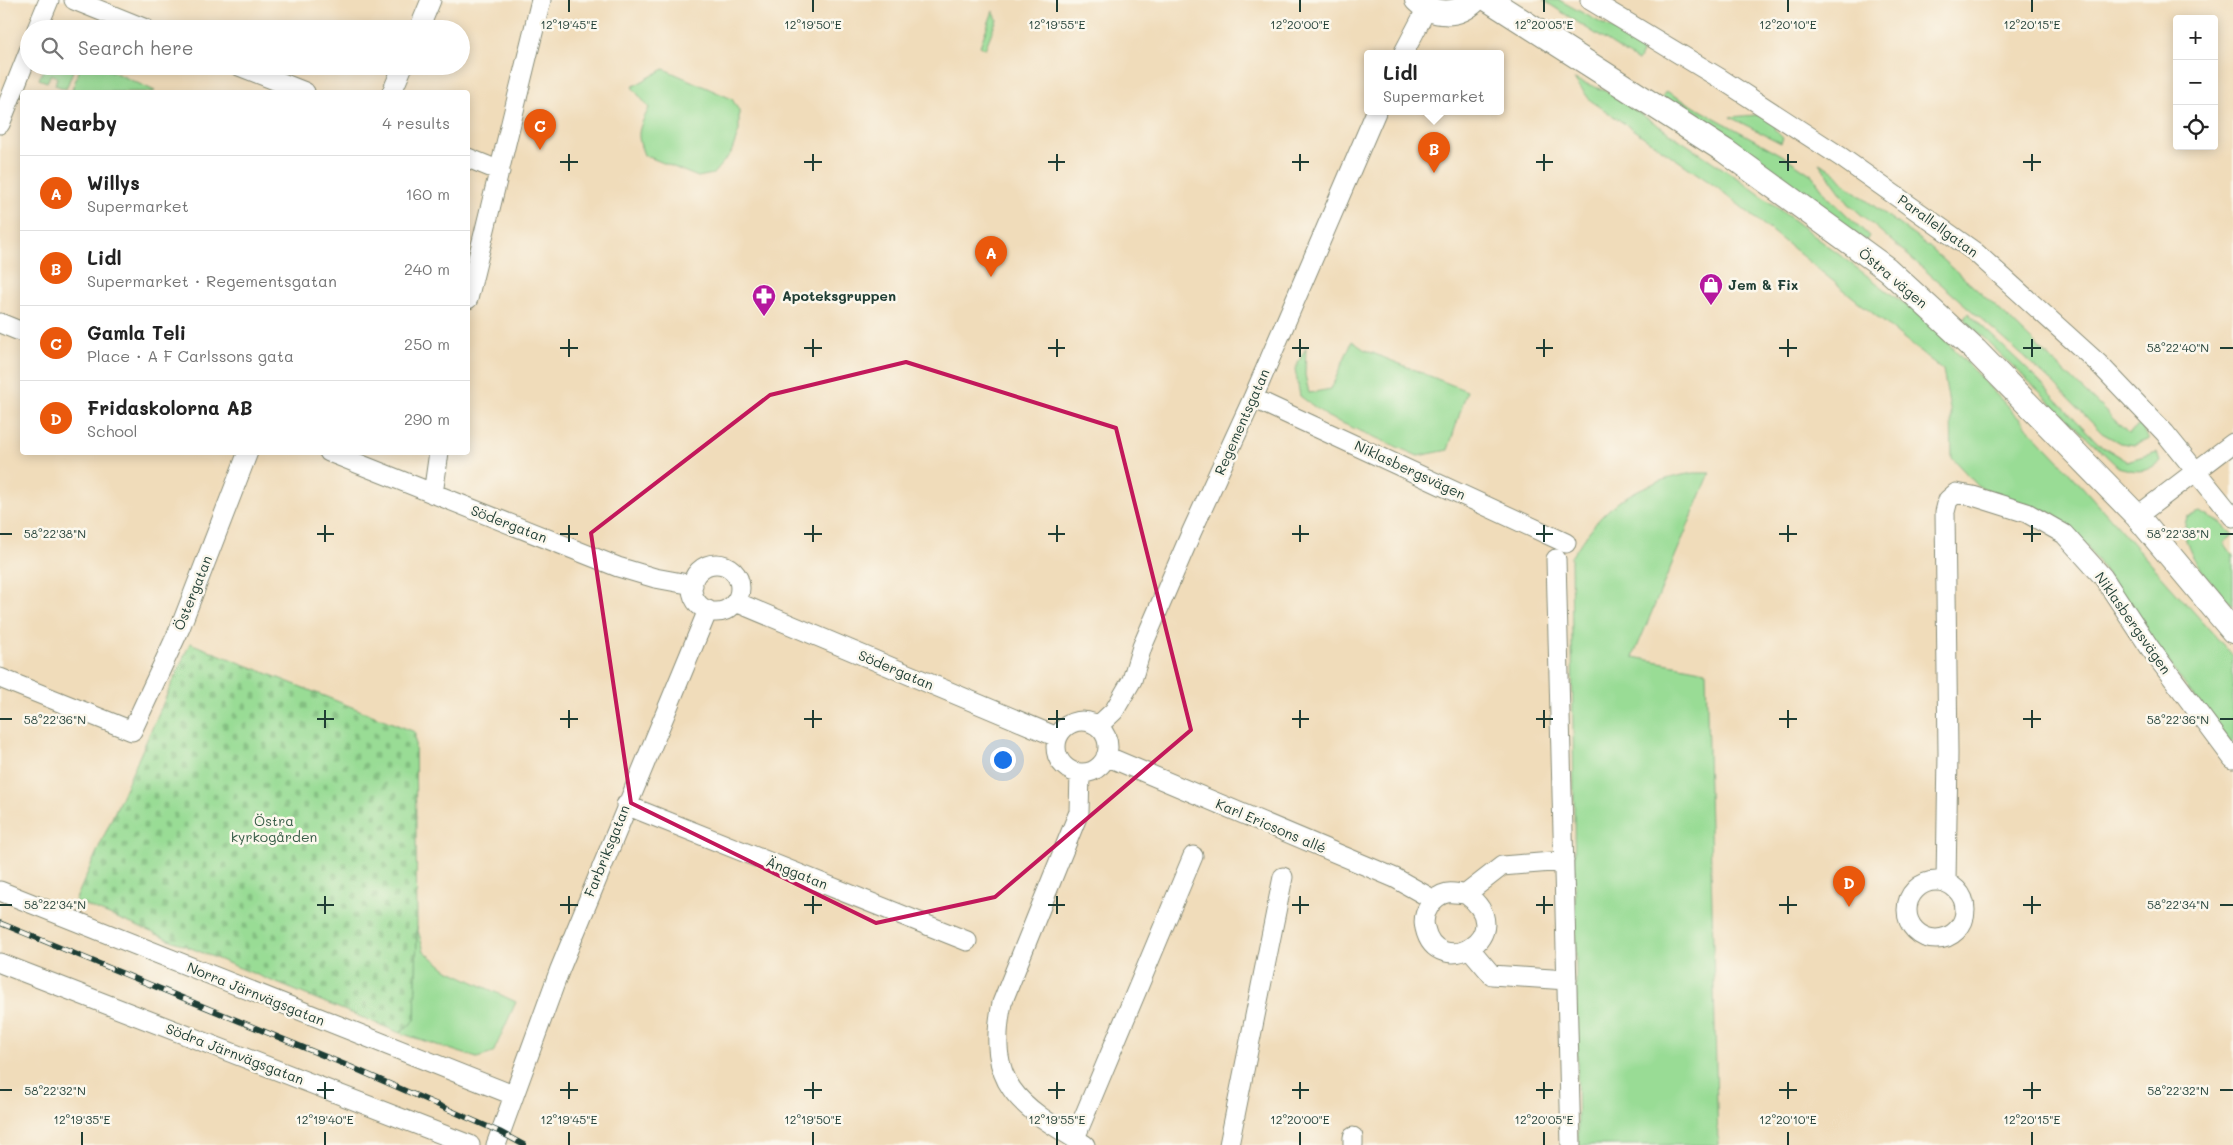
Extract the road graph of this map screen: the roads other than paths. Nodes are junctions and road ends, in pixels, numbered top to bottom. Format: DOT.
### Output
graph roads {
  1 [pos="49,0"];
  2 [pos="74,0"];
  3 [pos="431,0"];
  4 [pos="541,0"];
  5 [pos="1475,0"];
  6 [pos="1489,0"];
  7 [pos="1590,0"];
  8 [pos="1422,4"];
  9 [pos="41,20"];
  10 [pos="124,20"];
  11 [pos="423,20"];
  12 [pos="1405,50"];
  13 [pos="20,73"];
  14 [pos="262,75"];
  15 [pos="399,75"];
  16 [pos="300,90"];
  17 [pos="393,90"];
  18 [pos="1375,115"];
  19 [pos="0,124"];
  20 [pos="470,159"];
  21 [pos="500,171"];
  22 [pos="470,291"];
  23 [pos="0,323"];
  24 [pos="20,331"];
  25 [pos="1253,398"];
  26 [pos="2233,443"];
  27 [pos="247,455"];
  28 [pos="336,455"];
  29 [pos="439,455"];
  30 [pos="2195,471"];
  31 [pos="433,494"];
  32 [pos="2137,516"];
  33 [pos="2233,518"];
  34 [pos="1566,543"];
  35 [pos="1556,559"];
  36 [pos="693,585"];
  37 [pos="736,602"];
  38 [pos="708,610"];
  39 [pos="2233,631"];
  40 [pos="0,678"];
  41 [pos="1098,726"];
  42 [pos="1057,737"];
  43 [pos="1106,756"];
  44 [pos="2233,759"];
  45 [pos="1080,773"];
  46 [pos="626,805"];
  47 [pos="1193,856"];
  48 [pos="1564,861"];
  49 [pos="1283,877"];
  50 [pos="1946,882"];
  51 [pos="0,891"];
  52 [pos="1466,894"];
  53 [pos="1434,900"];
  54 [pos="967,941"];
  55 [pos="1470,949"];
  56 [pos="0,963"];
  57 [pos="1567,980"];
  58 [pos="512,1095"];
  59 [pos="1080,1142"];
  60 [pos="470,1145"];
  61 [pos="496,1145"];
  62 [pos="1229,1145"];
  63 [pos="1571,1145"];
  1 -- 9 [label="street"];
  2 -- 10 [label="street"];
  3 -- 11 [label="street"];
  4 -- 21 [label="street"];
  5 -- 8 [label="street"];
  6 -- 32 [label="street, Östra vägen"];
  7 -- 30 [label="street, Parallellgatan"];
  8 -- 12 [label="street"];
  13 -- 19 [label="street"];
  14 -- 16 [label="street"];
  15 -- 17 [label="street"];
  18 -- 25 [label="street, Regementsgatan"];
  20 -- 21 [label="street"];
  21 -- 22 [label="street"];
  23 -- 24 [label="street"];
  25 -- 34 [label="street, Niklasbergsvägen"];
  25 -- 41 [label="street, Regementsgatan"];
  26 -- 30 [label="street"];
  27 -- 40 [label="street, Östergatan"];
  28 -- 31 [label="street, Södergatan"];
  29 -- 31 [label="street"];
  30 -- 32 [label="street"];
  30 -- 33 [label="street, Parallellgatan"];
  31 -- 36 [label="street, Södergatan"];
  32 -- 39 [label="street, Östra vägen"];
  35 -- 48 [label="street"];
  36 -- 37 [label="street"];
  36 -- 38 [label="street"];
  37 -- 38 [label="street"];
  37 -- 42 [label="street, Södergatan"];
  38 -- 46 [label="street, Farbriksgatan"];
  41 -- 42 [label="street"];
  41 -- 43 [label="street"];
  42 -- 45 [label="street"];
  43 -- 45 [label="street"];
  43 -- 53 [label="street, Karl Ericsons allé"];
  44 -- 50 [label="street, Niklasbergsvägen"];
  45 -- 59 [label="street"];
  46 -- 54 [label="street, Änggatan"];
  46 -- 58 [label="street, Farbriksgatan"];
  47 -- 59 [label="street"];
  48 -- 52 [label="street"];
  48 -- 57 [label="street"];
  49 -- 62 [label="street"];
  51 -- 58 [label="street, Norra Järnvägsgatan"];
  52 -- 53 [label="street"];
  52 -- 55 [label="street"];
  53 -- 55 [label="street"];
  55 -- 57 [label="street"];
  56 -- 60 [label="street, Södra Järnvägsgatan"];
  57 -- 63 [label="street"];
  58 -- 61 [label="street, Farbriksgatan"];
}
